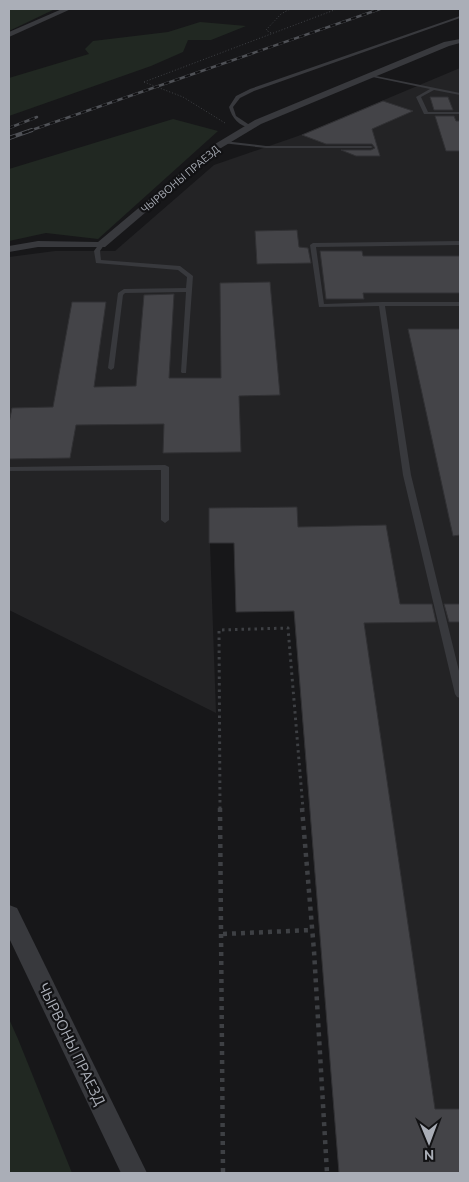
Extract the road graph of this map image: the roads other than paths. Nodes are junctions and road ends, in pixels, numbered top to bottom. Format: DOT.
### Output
graph roads {
  1 [pos="67,9"];
  2 [pos="460,17"];
  3 [pos="9,35"];
  4 [pos="460,41"];
  5 [pos="368,75"];
  6 [pos="433,89"];
  7 [pos="460,94"];
  8 [pos="460,113"];
  9 [pos="245,130"];
  10 [pos="224,142"];
  11 [pos="371,146"];
  12 [pos="460,243"];
  13 [pos="101,245"];
  14 [pos="9,249"];
  15 [pos="189,290"];
  16 [pos="382,304"];
  17 [pos="460,304"];
  18 [pos="111,368"];
  19 [pos="184,372"];
  20 [pos="9,470"];
  21 [pos="165,520"];
  22 [pos="460,694"];
  23 [pos="9,915"];
  24 [pos="134,1173"];
  1 -- 3 [label="street"];
  2 -- 9 [label="lane"];
  4 -- 5 [label="street, ЧЫРВОНЫ ПРАЕЗД"];
  5 -- 6 [label="lane"];
  5 -- 9 [label="street, ЧЫРВОНЫ ПРАЕЗД"];
  6 -- 7 [label="lane"];
  6 -- 8 [label="lane"];
  9 -- 10 [label="street, ЧЫРВОНЫ ПРАЕЗД"];
  10 -- 11 [label="lane"];
  10 -- 13 [label="street, ЧЫРВОНЫ ПРАЕЗД"];
  12 -- 16 [label="lane"];
  13 -- 14 [label="street"];
  13 -- 15 [label="lane"];
  15 -- 18 [label="lane"];
  15 -- 19 [label="lane"];
  16 -- 17 [label="lane"];
  16 -- 22 [label="lane"];
  20 -- 21 [label="lane"];
  23 -- 24 [label="street, ЧЫРВОНЫ ПРАЕЗД"];
}
